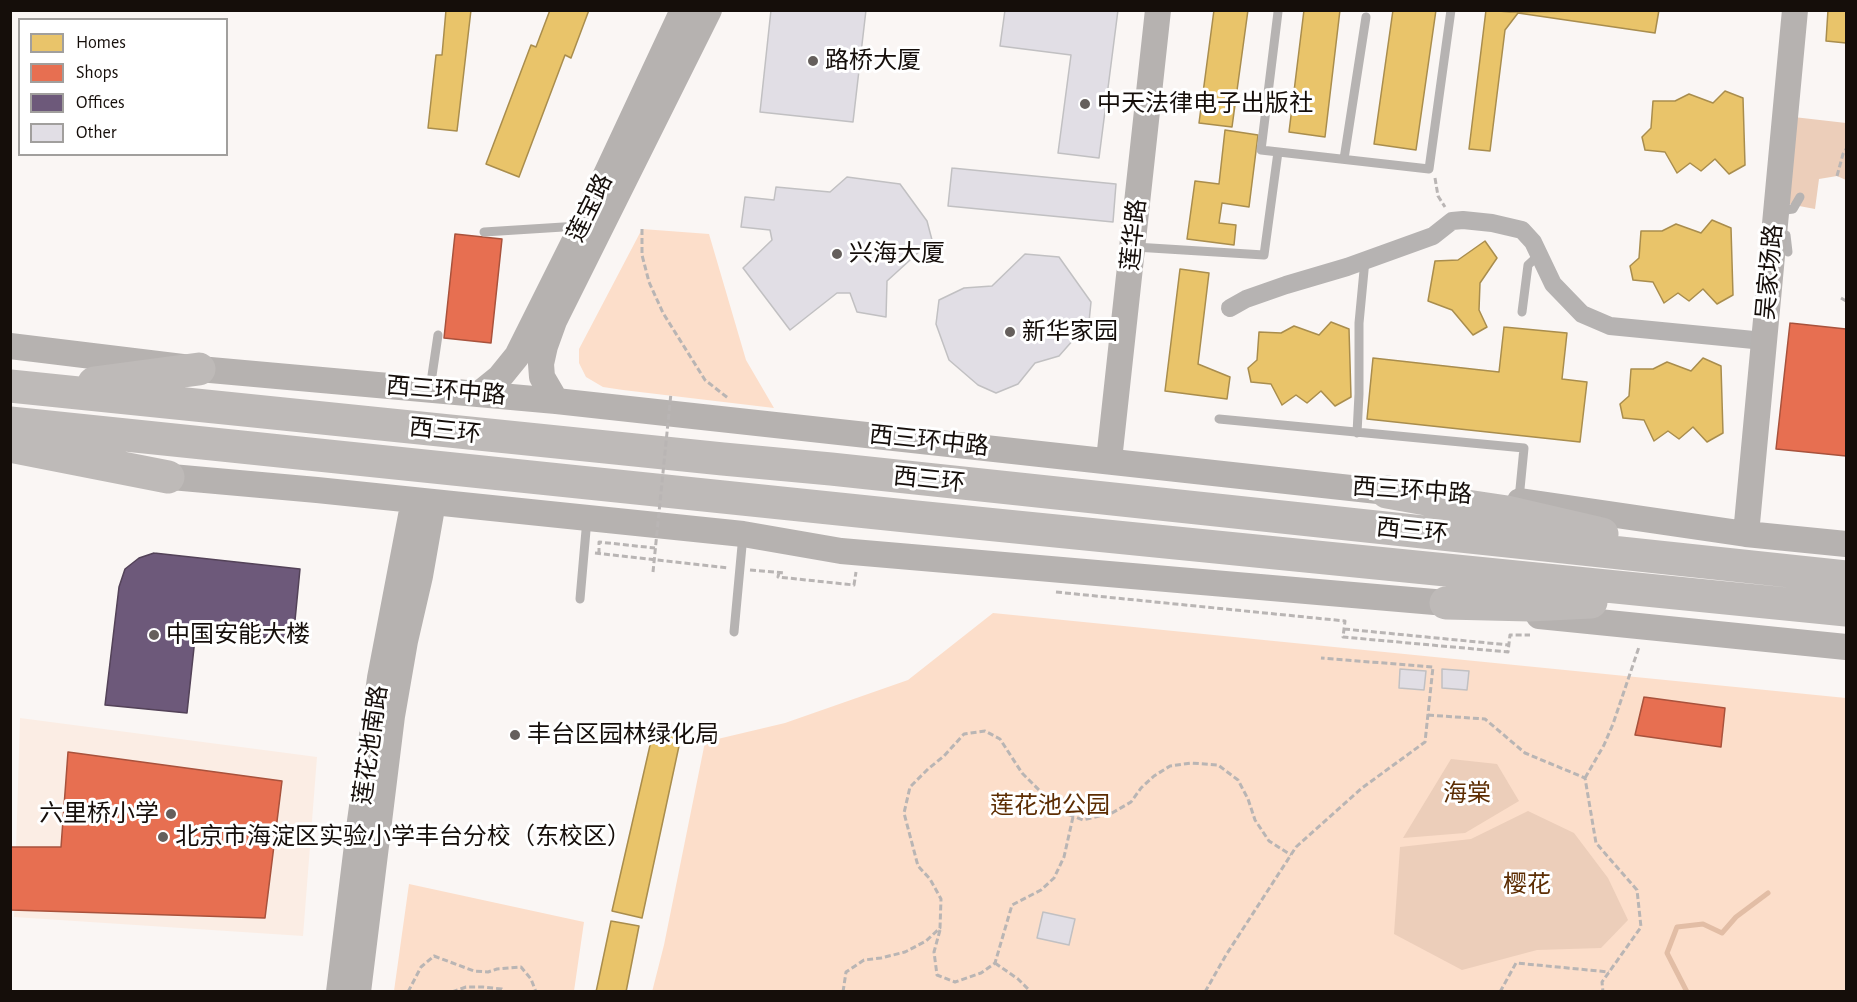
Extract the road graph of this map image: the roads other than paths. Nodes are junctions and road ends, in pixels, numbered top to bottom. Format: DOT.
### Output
graph roads {
  1 [pos="683,10"];
  2 [pos="709,10"];
  3 [pos="1158,10"];
  4 [pos="1451,10"];
  5 [pos="1795,10"];
  6 [pos="1278,12"];
  7 [pos="1366,17"];
  8 [pos="1278,152"];
  9 [pos="1344,159"];
  10 [pos="1800,197"];
  11 [pos="582,226"];
  12 [pos="484,232"];
  13 [pos="1779,232"];
  14 [pos="1132,247"];
  15 [pos="1539,255"];
  16 [pos="1365,260"];
  17 [pos="1230,308"];
  18 [pos="1522,312"];
  19 [pos="438,335"];
  20 [pos="1764,341"];
  21 [pos="10,346"];
  22 [pos="199,369"];
  23 [pos="24,388"];
  24 [pos="430,389"];
  25 [pos="479,394"];
  26 [pos="556,401"];
  27 [pos="1219,419"];
  28 [pos="10,423"];
  29 [pos="1357,433"];
  30 [pos="10,446"];
  31 [pos="10,460"];
  32 [pos="1109,460"];
  33 [pos="168,477"];
  34 [pos="1387,492"];
  35 [pos="423,501"];
  36 [pos="1519,501"];
  37 [pos="587,519"];
  38 [pos="743,534"];
  39 [pos="1746,534"];
  40 [pos="1846,544"];
  41 [pos="1773,570"];
  42 [pos="1846,576"];
  43 [pos="580,599"];
  44 [pos="1446,603"];
  45 [pos="1772,603"];
  46 [pos="1846,610"];
  47 [pos="734,632"];
  48 [pos="1846,647"];
  49 [pos="339,992"];
  50 [pos="358,992"];
  1 -- 11 [label="street, 莲宝路"];
  2 -- 26 [label="street, 莲宝路"];
  3 -- 14 [label="street, 莲华路"];
  4 -- 9 [label="lane"];
  5 -- 13 [label="street, 吴家场路"];
  6 -- 8 [label="lane"];
  7 -- 9 [label="lane"];
  8 -- 9 [label="lane"];
  8 -- 14 [label="lane"];
  10 -- 13 [label="lane"];
  11 -- 12 [label="lane"];
  11 -- 25 [label="street, 莲宝路"];
  13 -- 20 [label="street, 吴家场路"];
  14 -- 32 [label="street, 莲华路"];
  15 -- 16 [label="street"];
  15 -- 18 [label="lane"];
  15 -- 20 [label="street"];
  16 -- 17 [label="street"];
  16 -- 29 [label="lane"];
  19 -- 24 [label="lane"];
  20 -- 39 [label="street, 吴家场路"];
  21 -- 22 [label="street, 西三环中路"];
  22 -- 23 [label="highway"];
  22 -- 24 [label="street, 西三环中路"];
  23 -- 41 [label="highway, 西三环"];
  24 -- 25 [label="street, 西三环中路"];
  25 -- 26 [label="street, 西三环中路"];
  26 -- 32 [label="street, 西三环中路"];
  27 -- 29 [label="lane"];
  28 -- 45 [label="highway, 西三环"];
  29 -- 36 [label="lane"];
  30 -- 33 [label="highway"];
  31 -- 33 [label="street"];
  32 -- 34 [label="street, 西三环中路"];
  33 -- 35 [label="street"];
  34 -- 36 [label="street, 西三环中路"];
  34 -- 41 [label="highway"];
  35 -- 37 [label="street"];
  35 -- 49 [label="street, 莲花池南路"];
  35 -- 50 [label="street, 莲花池南路"];
  36 -- 39 [label="street, 西三环中路"];
  37 -- 38 [label="street"];
  37 -- 43 [label="lane"];
  38 -- 44 [label="street"];
  38 -- 47 [label="lane"];
  39 -- 40 [label="street, 西三环中路"];
  41 -- 42 [label="highway, 西三环"];
  44 -- 45 [label="highway"];
  44 -- 48 [label="street"];
  45 -- 46 [label="highway, 西三环"];
}
